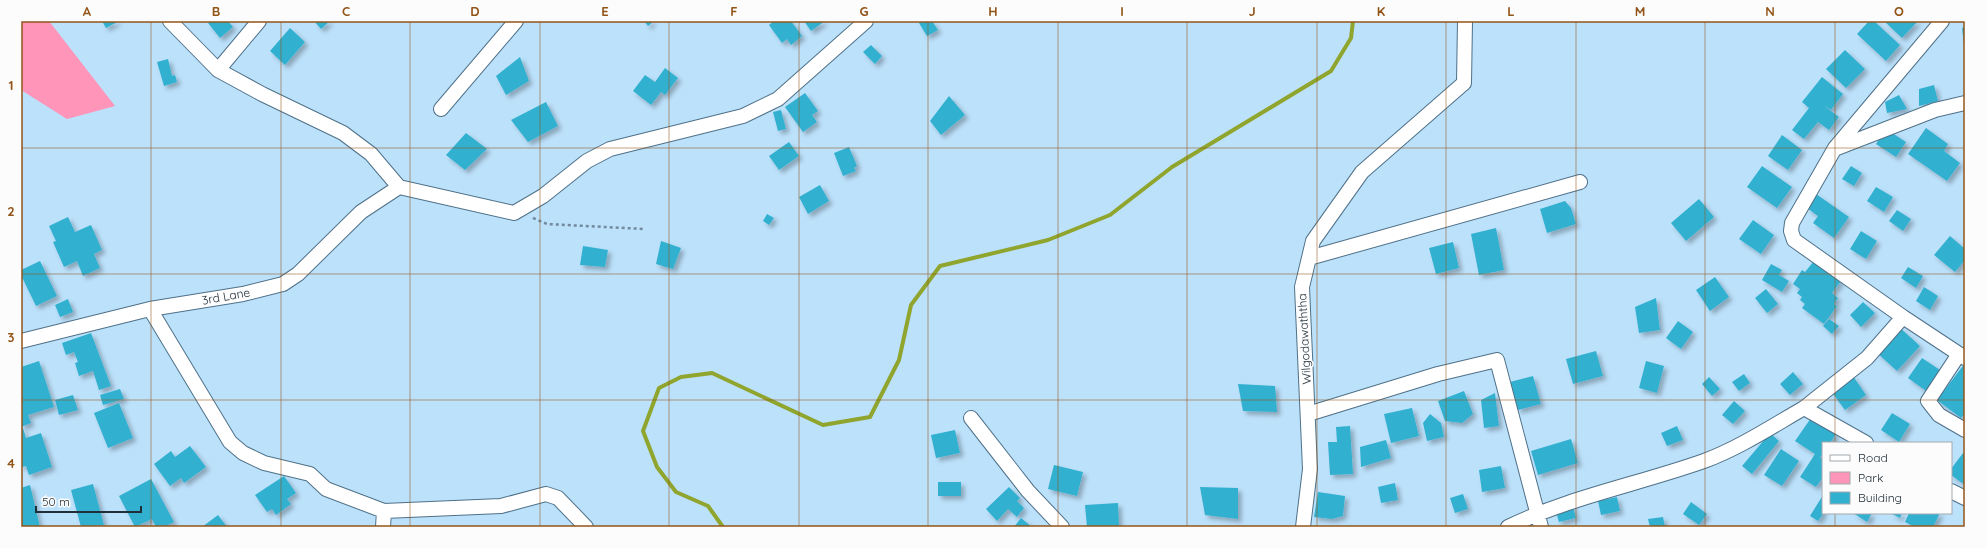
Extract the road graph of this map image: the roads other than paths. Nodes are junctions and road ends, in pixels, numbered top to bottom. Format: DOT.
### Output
graph roads {
  1 [pos="170,21"];
  2 [pos="259,21"];
  3 [pos="516,21"];
  4 [pos="866,21"];
  5 [pos="1465,21"];
  6 [pos="1942,21"];
  7 [pos="218,70"];
  8 [pos="1965,103"];
  9 [pos="441,109"];
  10 [pos="1835,148"];
  11 [pos="1580,182"];
  12 [pos="399,187"];
  13 [pos="1309,258"];
  14 [pos="150,309"];
  15 [pos="1902,317"];
  16 [pos="21,340"];
  17 [pos="1962,356"];
  18 [pos="1804,408"];
  19 [pos="1308,414"];
  20 [pos="970,418"];
  21 [pos="1965,430"];
  22 [pos="1864,442"];
  23 [pos="1952,492"];
  24 [pos="1965,498"];
  25 [pos="384,511"];
  26 [pos="1538,512"];
  27 [pos="384,527"];
  28 [pos="586,527"];
  29 [pos="1062,527"];
  30 [pos="1303,527"];
  31 [pos="1508,527"];
  32 [pos="1541,527"];
  1 -- 7 [label="street"];
  2 -- 7 [label="street"];
  3 -- 9 [label="street"];
  4 -- 12 [label="street"];
  5 -- 13 [label="street, Wilgodawaththa"];
  6 -- 10 [label="street"];
  7 -- 12 [label="street"];
  8 -- 10 [label="street"];
  10 -- 15 [label="street"];
  11 -- 13 [label="street"];
  12 -- 14 [label="street, 3rd Lane"];
  13 -- 19 [label="street, Wilgodawaththa"];
  14 -- 16 [label="street, 3rd Lane"];
  14 -- 25 [label="street"];
  15 -- 17 [label="street"];
  15 -- 18 [label="street"];
  17 -- 21 [label="street"];
  18 -- 22 [label="street"];
  18 -- 26 [label="street"];
  19 -- 26 [label="street"];
  19 -- 30 [label="street, Wilgodawaththa"];
  20 -- 29 [label="street"];
  23 -- 24 [label="street"];
  25 -- 27 [label="street"];
  25 -- 28 [label="street"];
  26 -- 31 [label="street"];
  26 -- 32 [label="street"];
}
